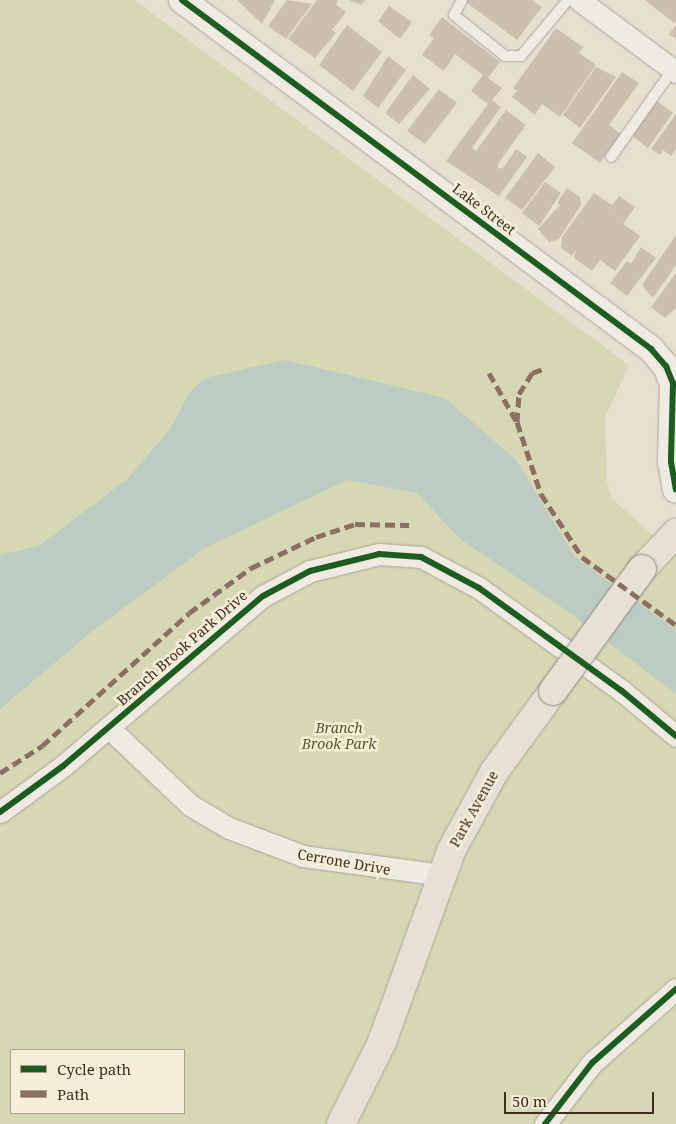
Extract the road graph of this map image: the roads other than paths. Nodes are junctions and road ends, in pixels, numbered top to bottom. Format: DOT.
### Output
graph roads {
  1 [pos="182,0"];
  2 [pos="462,0"];
  3 [pos="568,0"];
  4 [pos="579,0"];
  5 [pos="674,71"];
  6 [pos="611,157"];
  7 [pos="651,349"];
  8 [pos="676,368"];
  9 [pos="676,490"];
  10 [pos="676,533"];
  11 [pos="109,728"];
  12 [pos="676,736"];
  13 [pos="0,812"];
  14 [pos="442,875"];
  15 [pos="676,989"];
  16 [pos="341,1124"];
  17 [pos="546,1124"];
  1 -- 7 [label="street, Lake Street"];
  2 -- 3 [label="lane"];
  4 -- 5 [label="street"];
  5 -- 6 [label="lane"];
  7 -- 8 [label="street"];
  7 -- 9 [label="street, Lake Street"];
  10 -- 14 [label="main road, Park Avenue, bridge"];
  11 -- 12 [label="street, Branch Brook Park Drive"];
  11 -- 13 [label="street, Branch Brook Park Drive"];
  11 -- 14 [label="street, Cerrone Drive"];
  14 -- 16 [label="main road, Park Avenue"];
  15 -- 17 [label="street"];
}
